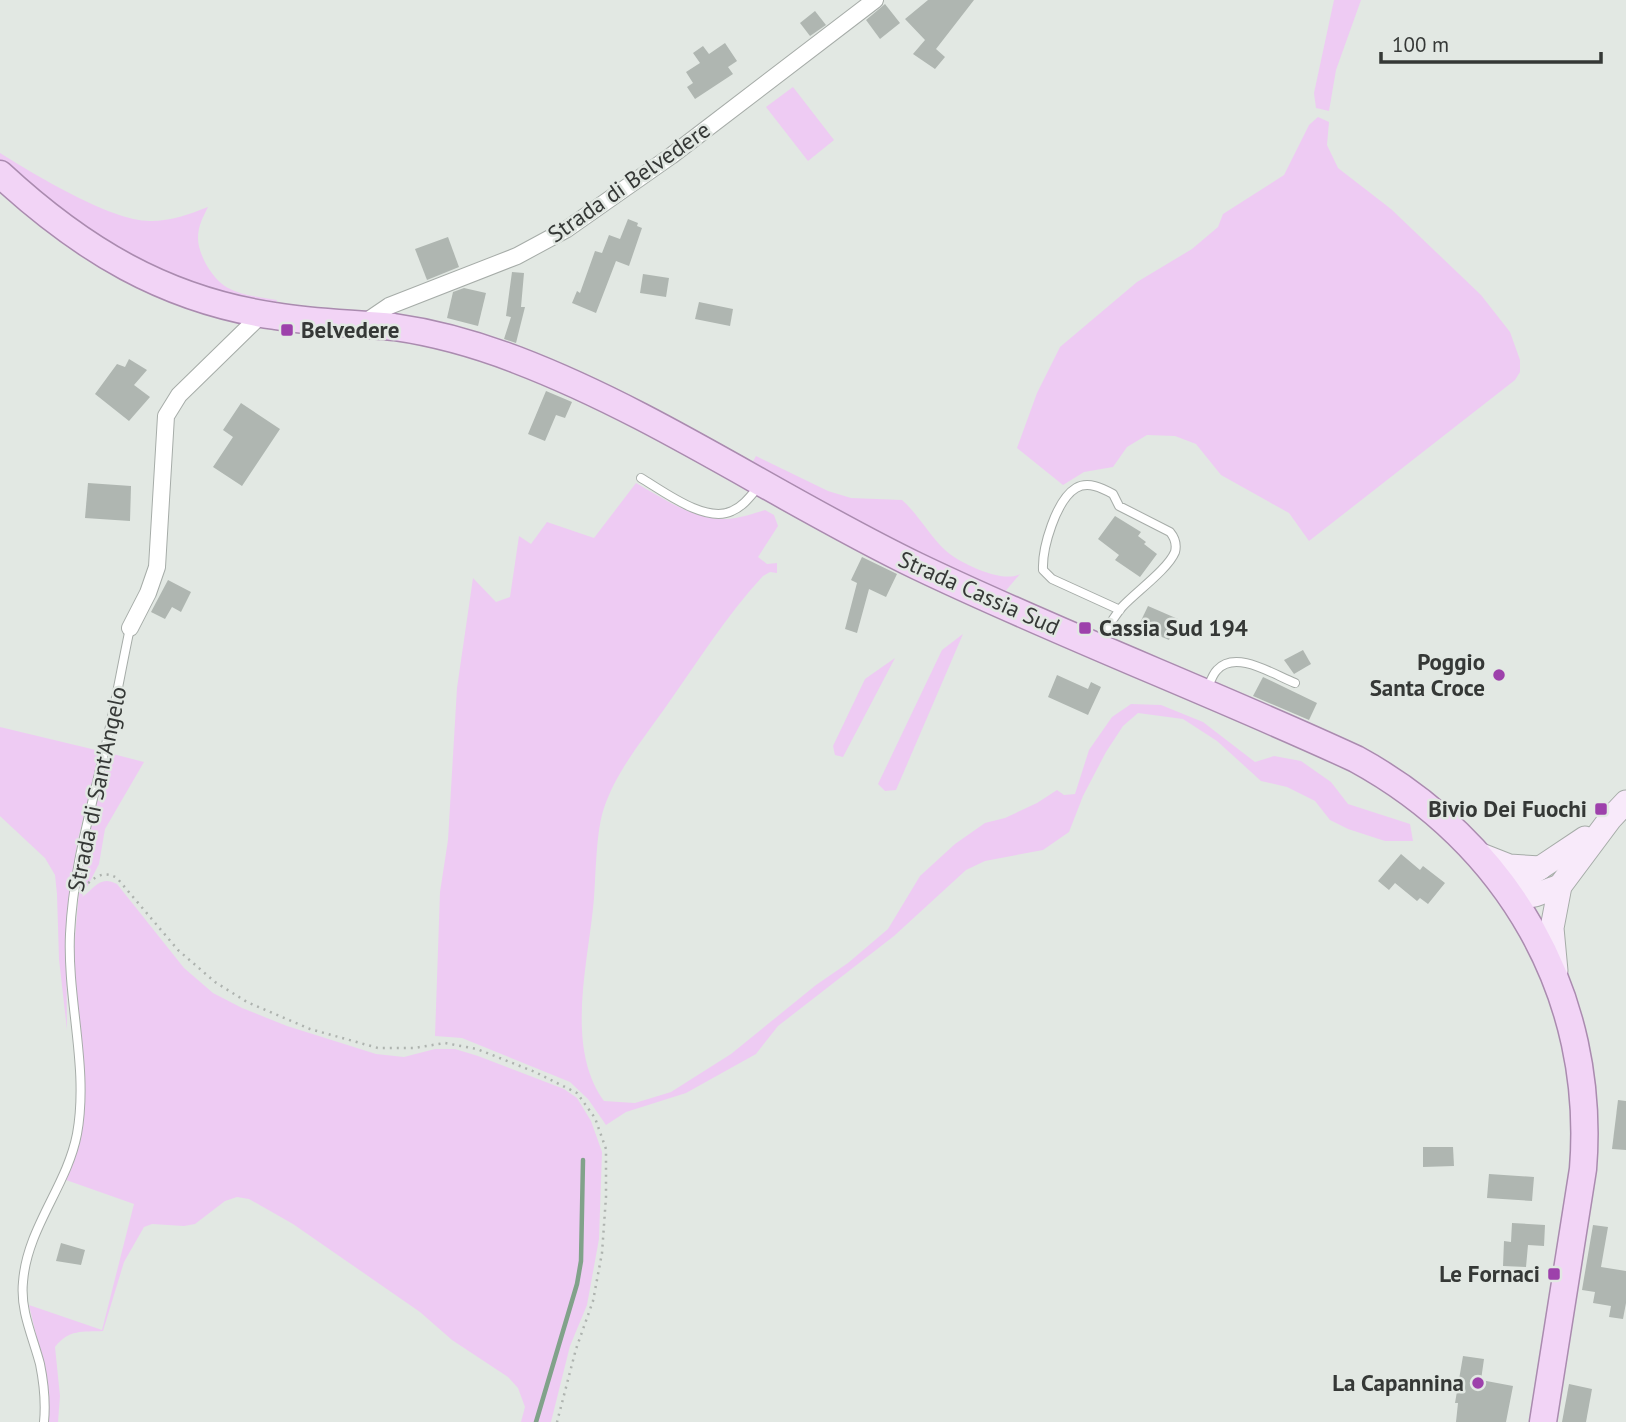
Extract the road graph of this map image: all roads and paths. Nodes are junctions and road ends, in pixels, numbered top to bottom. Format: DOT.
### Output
graph roads {
  1 [pos="875,0"];
  2 [pos="0,174"];
  3 [pos="262,314"];
  4 [pos="361,325"];
  5 [pos="641,478"];
  6 [pos="762,482"];
  7 [pos="1120,610"];
  8 [pos="130,628"];
  9 [pos="1095,645"];
  10 [pos="1295,683"];
  11 [pos="1206,693"];
  12 [pos="1626,802"];
  13 [pos="1609,819"];
  14 [pos="1476,853"];
  15 [pos="1540,868"];
  16 [pos="1560,886"];
  17 [pos="74,894"];
  18 [pos="1512,899"];
  19 [pos="1560,990"];
  20 [pos="44,1422"];
  21 [pos="557,1422"];
  22 [pos="1543,1422"];
  1 -- 4 [label="street, Strada di Belvedere"];
  2 -- 3 [label="main road, Strada Cassia Sud"];
  3 -- 4 [label="main road, Strada Cassia Sud"];
  3 -- 8 [label="street, Strada di Sant'Angelo"];
  4 -- 6 [label="main road, Strada Cassia Sud"];
  5 -- 6 [label="lane"];
  6 -- 9 [label="main road, Strada Cassia Sud"];
  7 -- 7 [label="lane"];
  7 -- 9 [label="lane"];
  8 -- 17 [label="lane, Strada di Sant'Angelo"];
  9 -- 11 [label="main road, Strada Cassia Sud"];
  10 -- 11 [label="lane"];
  11 -- 14 [label="main road, Strada Cassia Sud"];
  12 -- 13 [label="street"];
  13 -- 15 [label="street"];
  13 -- 16 [label="street"];
  14 -- 15 [label="street"];
  14 -- 18 [label="main road, Strada Cassia Sud"];
  15 -- 18 [label="street"];
  16 -- 18 [label="street"];
  16 -- 19 [label="street"];
  17 -- 20 [label="lane, Strada di Sant'Angelo"];
  17 -- 21 [label="path"];
  18 -- 19 [label="main road, Strada Cassia Sud"];
  19 -- 22 [label="main road, Strada Cassia Sud"];
}
